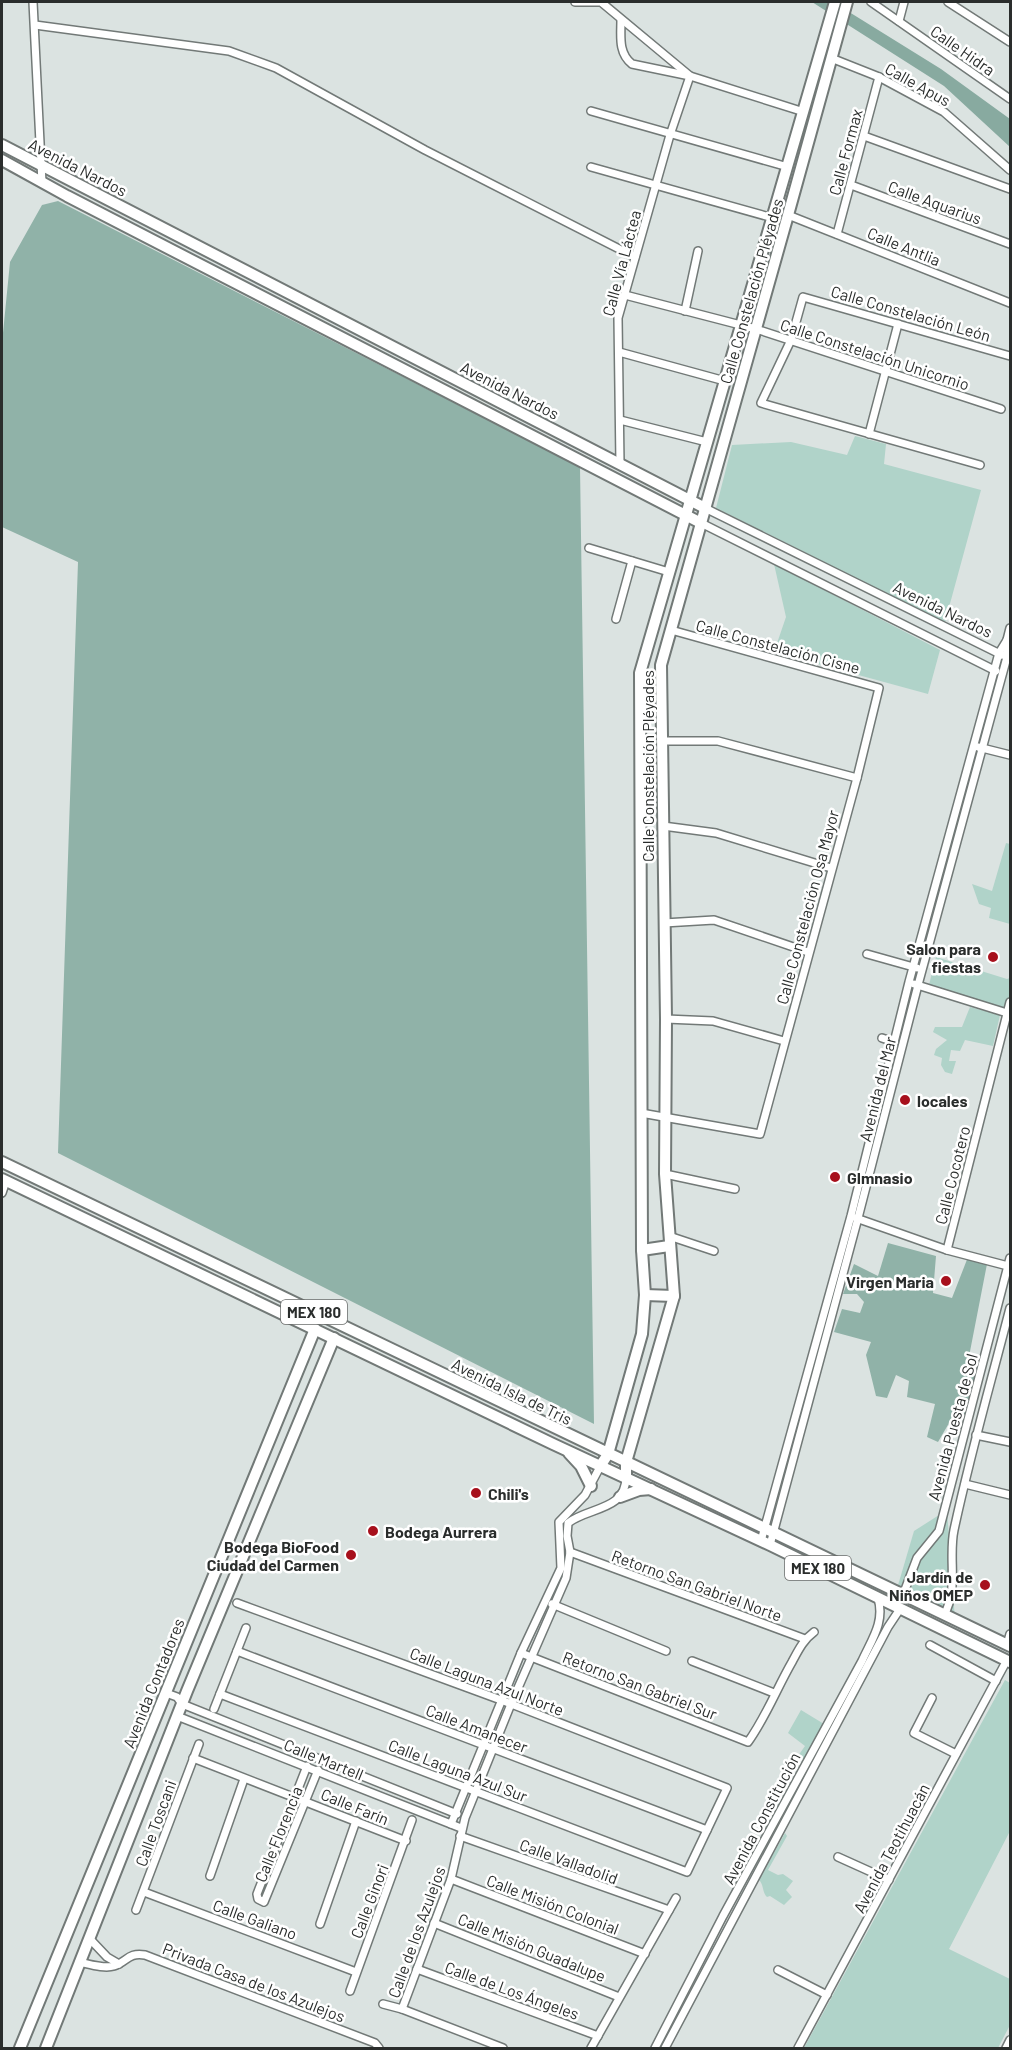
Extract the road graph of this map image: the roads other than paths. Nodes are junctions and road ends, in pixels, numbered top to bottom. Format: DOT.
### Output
graph roads {
  1 [pos="33,2"];
  2 [pos="574,2"];
  3 [pos="601,2"];
  4 [pos="835,2"];
  5 [pos="847,2"];
  6 [pos="871,2"];
  7 [pos="904,2"];
  8 [pos="948,2"];
  9 [pos="621,20"];
  10 [pos="899,21"];
  11 [pos="35,25"];
  12 [pos="831,35"];
  13 [pos="1011,42"];
  14 [pos="831,58"];
  15 [pos="690,76"];
  16 [pos="879,77"];
  17 [pos="1011,99"];
  18 [pos="591,111"];
  19 [pos="804,112"];
  20 [pos="670,135"];
  21 [pos="864,136"];
  22 [pos="2,145"];
  23 [pos="2,160"];
  24 [pos="40,165"];
  25 [pos="591,167"];
  26 [pos="788,167"];
  27 [pos="1011,170"];
  28 [pos="42,183"];
  29 [pos="656,185"];
  30 [pos="850,185"];
  31 [pos="1011,189"];
  32 [pos="789,215"];
  33 [pos="773,218"];
  34 [pos="837,234"];
  35 [pos="1011,244"];
  36 [pos="698,251"];
  37 [pos="635,257"];
  38 [pos="625,295"];
  39 [pos="1011,303"];
  40 [pos="685,310"];
  41 [pos="898,324"];
  42 [pos="741,325"];
  43 [pos="756,328"];
  44 [pos="791,340"];
  45 [pos="619,352"];
  46 [pos="1011,356"];
  47 [pos="885,372"];
  48 [pos="725,381"];
  49 [pos="1000,409"];
  50 [pos="620,420"];
  51 [pos="868,434"];
  52 [pos="707,442"];
  53 [pos="620,464"];
  54 [pos="980,465"];
  55 [pos="690,500"];
  56 [pos="705,508"];
  57 [pos="686,516"];
  58 [pos="701,523"];
  59 [pos="589,548"];
  60 [pos="632,561"];
  61 [pos="669,572"];
  62 [pos="616,619"];
  63 [pos="1011,628"];
  64 [pos="670,630"];
  65 [pos="1007,640"];
  66 [pos="999,653"];
  67 [pos="1007,657"];
  68 [pos="643,662"];
  69 [pos="661,665"];
  70 [pos="999,672"];
  71 [pos="879,688"];
  72 [pos="662,741"];
  73 [pos="972,745"];
  74 [pos="982,748"];
  75 [pos="1011,755"];
  76 [pos="857,778"];
  77 [pos="663,826"];
  78 [pos="831,868"];
  79 [pos="663,923"];
  80 [pos="808,952"];
  81 [pos="867,954"];
  82 [pos="913,967"];
  83 [pos="922,970"];
  84 [pos="909,982"];
  85 [pos="918,985"];
  86 [pos="1011,1002"];
  87 [pos="1007,1013"];
  88 [pos="666,1018"];
  89 [pos="882,1038"];
  90 [pos="784,1041"];
  91 [pos="894,1042"];
  92 [pos="641,1113"];
  93 [pos="666,1116"];
  94 [pos="2,1162"];
  95 [pos="665,1174"];
  96 [pos="4,1180"];
  97 [pos="735,1190"];
  98 [pos="2,1192"];
  99 [pos="854,1217"];
  100 [pos="669,1241"];
  101 [pos="642,1250"];
  102 [pos="946,1250"];
  103 [pos="714,1251"];
  104 [pos="1009,1262"];
  105 [pos="645,1295"];
  106 [pos="675,1296"];
  107 [pos="1011,1308"];
  108 [pos="315,1329"];
  109 [pos="334,1338"];
  110 [pos="976,1435"];
  111 [pos="1011,1442"];
  112 [pos="567,1450"];
  113 [pos="608,1454"];
  114 [pos="626,1462"];
  115 [pos="601,1465"];
  116 [pos="626,1477"];
  117 [pos="965,1484"];
  118 [pos="591,1486"];
  119 [pos="651,1489"];
  120 [pos="1011,1495"];
  121 [pos="620,1497"];
  122 [pos="939,1531"];
  123 [pos="953,1533"];
  124 [pos="767,1537"];
  125 [pos="570,1552"];
  126 [pos="903,1595"];
  127 [pos="878,1598"];
  128 [pos="546,1602"];
  129 [pos="237,1603"];
  130 [pos="555,1605"];
  131 [pos="900,1609"];
  132 [pos="944,1615"];
  133 [pos="932,1624"];
  134 [pos="246,1628"];
  135 [pos="814,1632"];
  136 [pos="805,1639"];
  137 [pos="873,1639"];
  138 [pos="881,1642"];
  139 [pos="1010,1642"];
  140 [pos="930,1645"];
  141 [pos="237,1651"];
  142 [pos="666,1651"];
  143 [pos="521,1653"];
  144 [pos="532,1658"];
  145 [pos="692,1661"];
  146 [pos="862,1661"];
  147 [pos="1009,1661"];
  148 [pos="869,1665"];
  149 [pos="996,1681"];
  150 [pos="166,1693"];
  151 [pos="774,1693"];
  152 [pos="220,1694"];
  153 [pos="932,1698"];
  154 [pos="501,1700"];
  155 [pos="182,1704"];
  156 [pos="511,1704"];
  157 [pos="214,1709"];
  158 [pos="177,1716"];
  159 [pos="199,1744"];
  160 [pos="483,1745"];
  161 [pos="293,1749"];
  162 [pos="493,1749"];
  163 [pos="956,1754"];
  164 [pos="193,1758"];
  165 [pos="290,1760"];
  166 [pos="307,1766"];
  167 [pos="318,1770"];
  168 [pos="348,1771"];
  169 [pos="244,1779"];
  170 [pos="344,1781"];
  171 [pos="465,1787"];
  172 [pos="792,1790"];
  173 [pos="476,1791"];
  174 [pos="801,1794"];
  175 [pos="296,1797"];
  176 [pos="306,1802"];
  177 [pos="455,1814"];
  178 [pos="465,1818"];
  179 [pos="412,1820"];
  180 [pos="356,1821"];
  181 [pos="451,1824"];
  182 [pos="461,1828"];
  183 [pos="707,1830"];
  184 [pos="460,1836"];
  185 [pos="406,1841"];
  186 [pos="275,1849"];
  187 [pos="286,1852"];
  188 [pos="838,1857"];
  189 [pos="210,1876"];
  190 [pos="451,1879"];
  191 [pos="889,1880"];
  192 [pos="144,1892"];
  193 [pos="676,1898"];
  194 [pos="136,1910"];
  195 [pos="669,1910"];
  196 [pos="434,1923"];
  197 [pos="320,1924"];
  198 [pos="89,1938"];
  199 [pos="645,1954"];
  200 [pos="701,1960"];
  201 [pos="80,1962"];
  202 [pos="119,1964"];
  203 [pos="709,1965"];
  204 [pos="417,1969"];
  205 [pos="777,1970"];
  206 [pos="356,1972"];
  207 [pos="350,1991"];
  208 [pos="827,1995"];
  209 [pos="619,1997"];
  210 [pos="383,2004"];
  211 [pos="402,2009"];
  212 [pos="598,2036"];
  213 [pos="1011,2040"];
  214 [pos="20,2048"];
  215 [pos="46,2049"];
  216 [pos="379,2049"];
  217 [pos="503,2049"];
  218 [pos="591,2049"];
  219 [pos="655,2049"];
  220 [pos="665,2049"];
  221 [pos="798,2049"];
  222 [pos="1006,2049"];
  1 -- 11 [label="street"];
  2 -- 3 [label="street"];
  3 -- 9 [label="street"];
  4 -- 12 [label="main road, Calle Constelación Pléyades"];
  5 -- 12 [label="main road, Calle Constelación Pléyades"];
  6 -- 10 [label="street, Calle Hidra"];
  7 -- 10 [label="street"];
  8 -- 13 [label="street"];
  9 -- 15 [label="street"];
  9 -- 15 [label="street"];
  10 -- 17 [label="street, Calle Hidra"];
  11 -- 24 [label="street"];
  11 -- 37 [label="street"];
  12 -- 14 [label="main road, Calle Constelación Pléyades"];
  12 -- 19 [label="main road, Calle Constelación Pléyades"];
  14 -- 16 [label="street, Calle Apus"];
  14 -- 32 [label="main road, Calle Constelación Pléyades"];
  15 -- 19 [label="street"];
  15 -- 20 [label="street, Calle Vía Láctea"];
  16 -- 21 [label="street, Calle Formax"];
  16 -- 27 [label="street, Calle Apus"];
  18 -- 20 [label="street"];
  19 -- 26 [label="main road, Calle Constelación Pléyades"];
  20 -- 26 [label="street"];
  20 -- 29 [label="street, Calle Vía Láctea"];
  21 -- 30 [label="street, Calle Formax"];
  21 -- 31 [label="street"];
  22 -- 24 [label="main road, Avenida Nardos"];
  23 -- 28 [label="main road, Avenida Nardos"];
  24 -- 28 [label="street"];
  24 -- 53 [label="main road, Avenida Nardos"];
  25 -- 29 [label="street"];
  26 -- 33 [label="main road, Calle Constelación Pléyades"];
  28 -- 57 [label="main road, Avenida Nardos"];
  29 -- 33 [label="street"];
  29 -- 37 [label="street, Calle Vía Láctea"];
  30 -- 34 [label="street, Calle Formax"];
  30 -- 35 [label="street, Calle Aquarius"];
  32 -- 34 [label="street, Calle Antlia"];
  32 -- 43 [label="main road, Calle Constelación Pléyades"];
  33 -- 42 [label="main road, Calle Constelación Pléyades"];
  34 -- 39 [label="street, Calle Antlia"];
  36 -- 40 [label="street"];
  37 -- 38 [label="street, Calle Vía Láctea"];
  38 -- 40 [label="street, Calle Constelación Unicornio"];
  38 -- 45 [label="street, Calle Vía Láctea"];
  40 -- 42 [label="street, Calle Constelación Unicornio"];
  41 -- 44 [label="street, Calle Constelación León"];
  41 -- 46 [label="street, Calle Constelación León"];
  41 -- 47 [label="street"];
  42 -- 43 [label="street, Calle Constelación Unicornio"];
  42 -- 48 [label="main road, Calle Constelación Pléyades"];
  43 -- 44 [label="street, Calle Constelación Unicornio"];
  43 -- 56 [label="main road, Calle Constelación Pléyades"];
  44 -- 47 [label="street, Calle Constelación Unicornio"];
  44 -- 51 [label="street"];
  45 -- 48 [label="street"];
  45 -- 50 [label="street, Calle Vía Láctea"];
  47 -- 49 [label="street, Calle Constelación Unicornio"];
  47 -- 51 [label="street"];
  48 -- 52 [label="main road, Calle Constelación Pléyades"];
  50 -- 52 [label="street"];
  50 -- 53 [label="street, Calle Vía Láctea"];
  51 -- 54 [label="street"];
  52 -- 55 [label="main road, Calle Constelación Pléyades"];
  53 -- 55 [label="main road, Avenida Nardos"];
  55 -- 56 [label="main road, Avenida Nardos"];
  55 -- 57 [label="main road, Calle Constelación Pléyades"];
  56 -- 58 [label="main road, Calle Constelación Pléyades"];
  56 -- 66 [label="street, Avenida Nardos"];
  57 -- 58 [label="main road, Avenida Nardos"];
  57 -- 61 [label="main road, Calle Constelación Pléyades"];
  58 -- 64 [label="main road, Calle Constelación Pléyades"];
  58 -- 70 [label="street, Avenida Nardos"];
  59 -- 60 [label="street"];
  60 -- 61 [label="street"];
  60 -- 62 [label="street"];
  61 -- 68 [label="main road, Calle Constelación Pléyades"];
  63 -- 65 [label="street, Avenida del Mar"];
  64 -- 69 [label="main road, Calle Constelación Pléyades"];
  64 -- 71 [label="street, Calle Constelación Cisne"];
  65 -- 66 [label="street, Avenida del Mar"];
  65 -- 67 [label="street, Avenida del Mar"];
  66 -- 67 [label="street, Avenida Nardos"];
  66 -- 70 [label="street, Avenida del Mar"];
  67 -- 70 [label="street, Avenida del Mar"];
  68 -- 69 [label="main road"];
  68 -- 92 [label="main road, Calle Constelación Pléyades"];
  69 -- 72 [label="main road, Calle Constelación Pléyades"];
  70 -- 73 [label="street, Avenida del Mar"];
  70 -- 74 [label="street, Avenida del Mar"];
  71 -- 76 [label="street, Calle Constelación Osa Mayor"];
  72 -- 76 [label="street"];
  72 -- 77 [label="main road, Calle Constelación Pléyades"];
  73 -- 74 [label="street"];
  73 -- 82 [label="street, Avenida del Mar"];
  74 -- 75 [label="street"];
  74 -- 83 [label="street, Avenida del Mar"];
  76 -- 78 [label="street, Calle Constelación Osa Mayor"];
  77 -- 78 [label="street"];
  77 -- 79 [label="main road, Calle Constelación Pléyades"];
  78 -- 80 [label="street, Calle Constelación Osa Mayor"];
  79 -- 80 [label="street"];
  79 -- 88 [label="main road, Calle Constelación Pléyades"];
  80 -- 90 [label="street, Calle Constelación Osa Mayor"];
  81 -- 82 [label="street"];
  82 -- 83 [label="street"];
  82 -- 84 [label="street, Avenida del Mar"];
  83 -- 85 [label="street, Avenida del Mar"];
  84 -- 85 [label="street"];
  84 -- 91 [label="street, Avenida del Mar"];
  85 -- 87 [label="street"];
  85 -- 99 [label="street, Avenida del Mar"];
  86 -- 87 [label="street, Calle Cocotero"];
  87 -- 102 [label="street, Calle Cocotero"];
  88 -- 90 [label="street"];
  88 -- 93 [label="main road, Calle Constelación Pléyades"];
  89 -- 91 [label="street"];
  90 -- 93 [label="street, Calle Constelación Osa Mayor"];
  91 -- 99 [label="street, Avenida del Mar"];
  92 -- 93 [label="street"];
  92 -- 101 [label="main road, Calle Constelación Pléyades"];
  93 -- 95 [label="main road, Calle Constelación Pléyades"];
  94 -- 113 [label="main road, Avenida Isla de Tris / MEX 180"];
  95 -- 97 [label="street"];
  95 -- 100 [label="main road, Calle Constelación Pléyades"];
  96 -- 98 [label="street"];
  96 -- 108 [label="main road, Avenida Isla de Tris / MEX 180"];
  99 -- 102 [label="street"];
  99 -- 124 [label="street, Avenida del Mar"];
  99 -- 124 [label="street, Avenida del Mar"];
  100 -- 101 [label="main road"];
  100 -- 103 [label="street"];
  100 -- 106 [label="main road, Calle Constelación Pléyades"];
  101 -- 105 [label="main road, Calle Constelación Pléyades"];
  102 -- 104 [label="street"];
  104 -- 122 [label="street, Avenida Puesta de Sol"];
  105 -- 106 [label="main road"];
  105 -- 113 [label="main road, Calle Constelación Pléyades"];
  106 -- 114 [label="main road, Calle Constelación Pléyades"];
  107 -- 110 [label="street, Avenida Puesta de Sol"];
  108 -- 109 [label="main road, Avenida Isla de Tris / MEX 180"];
  108 -- 150 [label="main road, Avenida Contadores"];
  109 -- 112 [label="main road, Avenida Isla de Tris / MEX 180"];
  109 -- 155 [label="main road, Avenida Contadores"];
  110 -- 111 [label="street"];
  110 -- 117 [label="street, Avenida Puesta de Sol"];
  112 -- 115 [label="main road, Avenida Isla de Tris / MEX 180"];
  112 -- 118 [label="main road"];
  113 -- 114 [label="main road, Avenida Isla de Tris / MEX 180"];
  113 -- 115 [label="main road, Calle Constelación Pléyades"];
  114 -- 116 [label="main road, Calle Constelación Pléyades"];
  114 -- 124 [label="main road, Avenida Isla de Tris / MEX 180"];
  115 -- 116 [label="main road, Avenida Isla de Tris / MEX 180"];
  115 -- 118 [label="street"];
  116 -- 119 [label="main road, Avenida Isla de Tris / MEX 180"];
  116 -- 121 [label="street"];
  117 -- 120 [label="street"];
  117 -- 123 [label="street, Avenida Puesta de Sol"];
  118 -- 128 [label="street"];
  119 -- 121 [label="main road"];
  119 -- 124 [label="main road, Avenida Isla de Tris / MEX 180"];
  121 -- 125 [label="street, Calle de los Azulejos"];
  122 -- 123 [label="street"];
  122 -- 126 [label="street, Avenida Puesta de Sol"];
  123 -- 132 [label="street, Avenida Puesta de Sol"];
  124 -- 126 [label="main road, Avenida Isla de Tris / MEX 180"];
  124 -- 127 [label="main road, Avenida Isla de Tris / MEX 180"];
  125 -- 130 [label="street, Calle de los Azulejos"];
  125 -- 136 [label="street, Retorno San Gabriel Norte"];
  126 -- 132 [label="main road, Avenida Isla de Tris / MEX 180"];
  127 -- 131 [label="main road, Avenida Isla de Tris / MEX 180"];
  127 -- 137 [label="street, Avenida Constitución"];
  128 -- 130 [label="street"];
  128 -- 143 [label="street"];
  129 -- 154 [label="street, Calle Laguna Azul Norte"];
  130 -- 142 [label="street"];
  130 -- 144 [label="street, Calle de los Azulejos"];
  131 -- 133 [label="main road, Avenida Isla de Tris / MEX 180"];
  131 -- 138 [label="street, Avenida Constitución"];
  132 -- 133 [label="main road"];
  132 -- 139 [label="main road, Avenida Isla de Tris / MEX 180"];
  133 -- 147 [label="main road, Avenida Isla de Tris / MEX 180"];
  134 -- 141 [label="street"];
  135 -- 136 [label="street"];
  136 -- 151 [label="street"];
  137 -- 138 [label="street"];
  137 -- 146 [label="street, Avenida Constitución"];
  138 -- 148 [label="street, Avenida Constitución"];
  140 -- 149 [label="street"];
  141 -- 152 [label="street"];
  141 -- 160 [label="street, Calle Amanecer"];
  143 -- 144 [label="street, Retorno San Gabriel Sur"];
  143 -- 154 [label="street"];
  144 -- 151 [label="street, Retorno San Gabriel Sur"];
  144 -- 156 [label="street, Calle de los Azulejos"];
  145 -- 151 [label="street"];
  146 -- 148 [label="street"];
  146 -- 172 [label="street, Avenida Constitución"];
  147 -- 149 [label="street, Avenida Teotihuacán"];
  148 -- 174 [label="street, Avenida Constitución"];
  149 -- 163 [label="street, Avenida Teotihuacán"];
  150 -- 155 [label="street, Calle Martell"];
  150 -- 214 [label="main road, Avenida Contadores"];
  152 -- 157 [label="street"];
  152 -- 171 [label="street, Calle Laguna Azul Sur"];
  153 -- 163 [label="street"];
  154 -- 156 [label="street, Calle Laguna Azul Norte"];
  154 -- 160 [label="street"];
  155 -- 158 [label="main road, Avenida Contadores"];
  155 -- 161 [label="street, Calle Martell"];
  156 -- 162 [label="street, Calle de los Azulejos"];
  156 -- 183 [label="street, Calle Laguna Azul Norte"];
  158 -- 165 [label="street, Calle Martell"];
  158 -- 198 [label="main road, Avenida Contadores"];
  159 -- 164 [label="street, Calle Toscani"];
  160 -- 162 [label="street, Calle Amanecer"];
  160 -- 171 [label="street"];
  161 -- 165 [label="street"];
  161 -- 168 [label="street, Calle Martell"];
  162 -- 173 [label="street, Calle de los Azulejos"];
  162 -- 183 [label="street, Calle Amanecer"];
  163 -- 191 [label="street, Avenida Teotihuacán"];
  164 -- 169 [label="street, Calle Farín"];
  164 -- 192 [label="street, Calle Toscani"];
  165 -- 166 [label="street, Calle Martell"];
  166 -- 167 [label="street, Calle Martell"];
  166 -- 175 [label="street, Calle Florencia"];
  167 -- 170 [label="street, Calle Martell"];
  167 -- 176 [label="street, Calle Florencia"];
  168 -- 170 [label="street"];
  168 -- 177 [label="street, Calle Martell"];
  169 -- 175 [label="street, Calle Farín"];
  169 -- 189 [label="street"];
  170 -- 181 [label="street, Calle Martell"];
  171 -- 173 [label="street, Calle Laguna Azul Sur"];
  171 -- 177 [label="street"];
  172 -- 174 [label="street"];
  172 -- 200 [label="street, Avenida Constitución"];
  173 -- 178 [label="street, Calle de los Azulejos"];
  173 -- 183 [label="street, Calle Laguna Azul Sur"];
  174 -- 203 [label="street, Avenida Constitución"];
  175 -- 176 [label="street, Calle Farín"];
  175 -- 186 [label="street, Calle Florencia"];
  176 -- 180 [label="street, Calle Farín"];
  176 -- 187 [label="street, Calle Florencia"];
  177 -- 178 [label="street, Calle Martell"];
  177 -- 181 [label="street"];
  178 -- 182 [label="street, Calle de los Azulejos"];
  179 -- 185 [label="street, Calle Ginori"];
  180 -- 185 [label="street, Calle Farín"];
  180 -- 197 [label="street"];
  181 -- 182 [label="street, Calle Martell"];
  182 -- 184 [label="street, Calle de los Azulejos"];
  184 -- 190 [label="street, Calle de los Azulejos"];
  184 -- 195 [label="street, Calle Valladolid"];
  185 -- 206 [label="street, Calle Ginori"];
  186 -- 187 [label="street"];
  186 -- 187 [label="street, Calle Florencia"];
  188 -- 191 [label="street"];
  190 -- 196 [label="street, Calle de los Azulejos"];
  190 -- 199 [label="street, Calle Misión Colonial"];
  191 -- 208 [label="street, Avenida Teotihuacán"];
  192 -- 194 [label="street, Calle Toscani"];
  192 -- 206 [label="street, Calle Galiano"];
  193 -- 195 [label="street"];
  195 -- 199 [label="street"];
  196 -- 204 [label="street, Calle de los Azulejos"];
  196 -- 209 [label="street, Calle Misión Guadalupe"];
  198 -- 201 [label="main road, Avenida Contadores"];
  198 -- 202 [label="street"];
  199 -- 209 [label="street"];
  200 -- 203 [label="street"];
  200 -- 219 [label="street, Avenida Constitución"];
  201 -- 202 [label="street"];
  201 -- 215 [label="main road, Avenida Contadores"];
  202 -- 216 [label="street, Privada Casa de los Azulejos"];
  203 -- 220 [label="street, Avenida Constitución"];
  204 -- 211 [label="street, Calle de los Azulejos"];
  204 -- 212 [label="street, Calle de Los Ángeles"];
  205 -- 208 [label="street"];
  206 -- 207 [label="street, Calle Ginori"];
  208 -- 221 [label="street, Avenida Teotihuacán"];
  209 -- 212 [label="street"];
  210 -- 211 [label="street"];
  211 -- 217 [label="street"];
  212 -- 218 [label="street"];
  213 -- 222 [label="street"];
}
